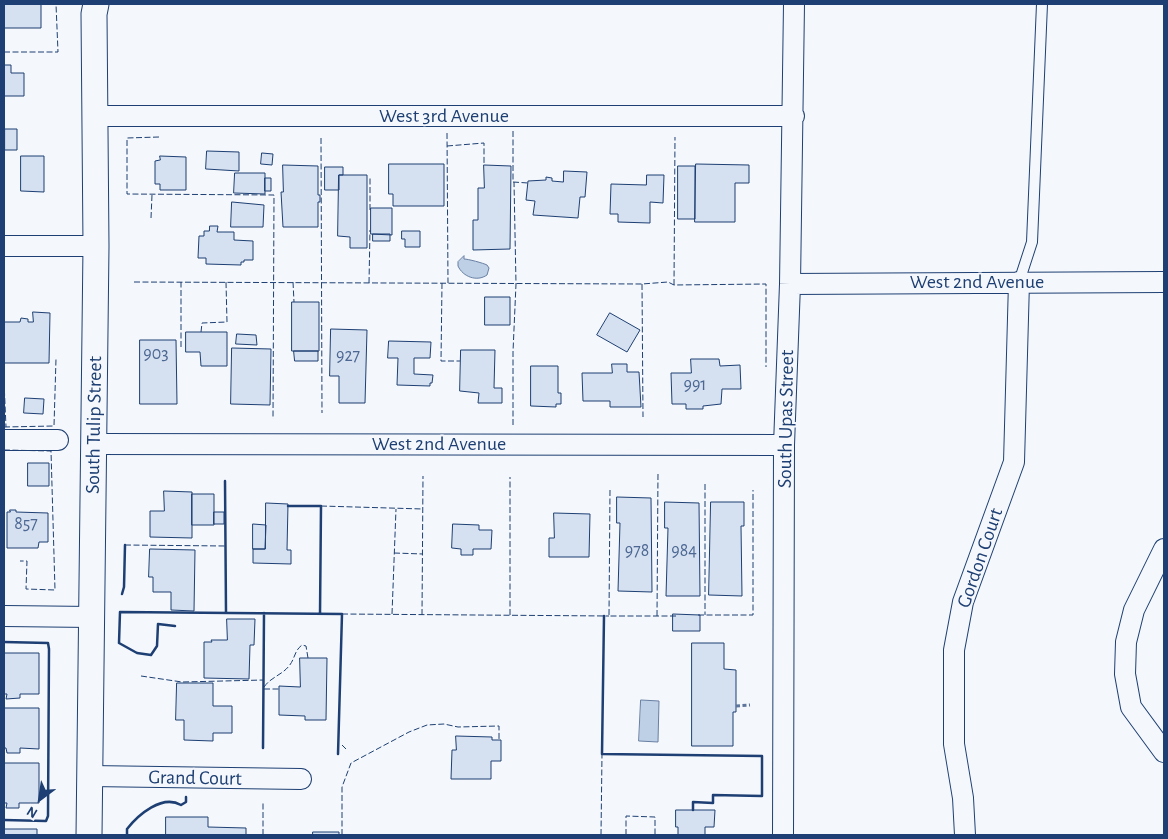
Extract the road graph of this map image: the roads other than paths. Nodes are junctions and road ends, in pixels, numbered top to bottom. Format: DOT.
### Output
graph roads {
  1 [pos="794,4"];
  2 [pos="1042,4"];
  3 [pos="92,7"];
  4 [pos="94,116"];
  5 [pos="794,116"];
  6 [pos="4,246"];
  7 [pos="96,246"];
  8 [pos="1019,282"];
  9 [pos="1164,282"];
  10 [pos="790,284"];
  11 [pos="4,440"];
  12 [pos="58,440"];
  13 [pos="93,444"];
  14 [pos="784,445"];
  15 [pos="1164,549"];
  16 [pos="4,616"];
  17 [pos="92,617"];
  18 [pos="1164,752"];
  19 [pos="90,776"];
  20 [pos="301,779"];
  21 [pos="89,835"];
  22 [pos="783,835"];
  23 [pos="965,835"];
  1 -- 5 [label="street, South Upas Street"];
  2 -- 8 [label="lane"];
  3 -- 4 [label="street, South Tulip Street"];
  4 -- 5 [label="street, West 3rd Avenue"];
  4 -- 7 [label="street, South Tulip Street"];
  5 -- 10 [label="street, South Upas Street"];
  6 -- 7 [label="street"];
  7 -- 13 [label="street, South Tulip Street"];
  8 -- 9 [label="street, West 2nd Avenue"];
  8 -- 10 [label="street, West 2nd Avenue"];
  8 -- 23 [label="street, Gordon Court"];
  10 -- 14 [label="street, South Upas Street"];
  11 -- 12 [label="street"];
  13 -- 14 [label="street, West 2nd Avenue"];
  13 -- 17 [label="street, South Tulip Street"];
  14 -- 22 [label="street, South Upas Street"];
  15 -- 18 [label="street"];
  16 -- 17 [label="street"];
  17 -- 19 [label="street, South Tulip Street"];
  19 -- 20 [label="street, Grand Court"];
  19 -- 21 [label="street, South Tulip Street"];
}
